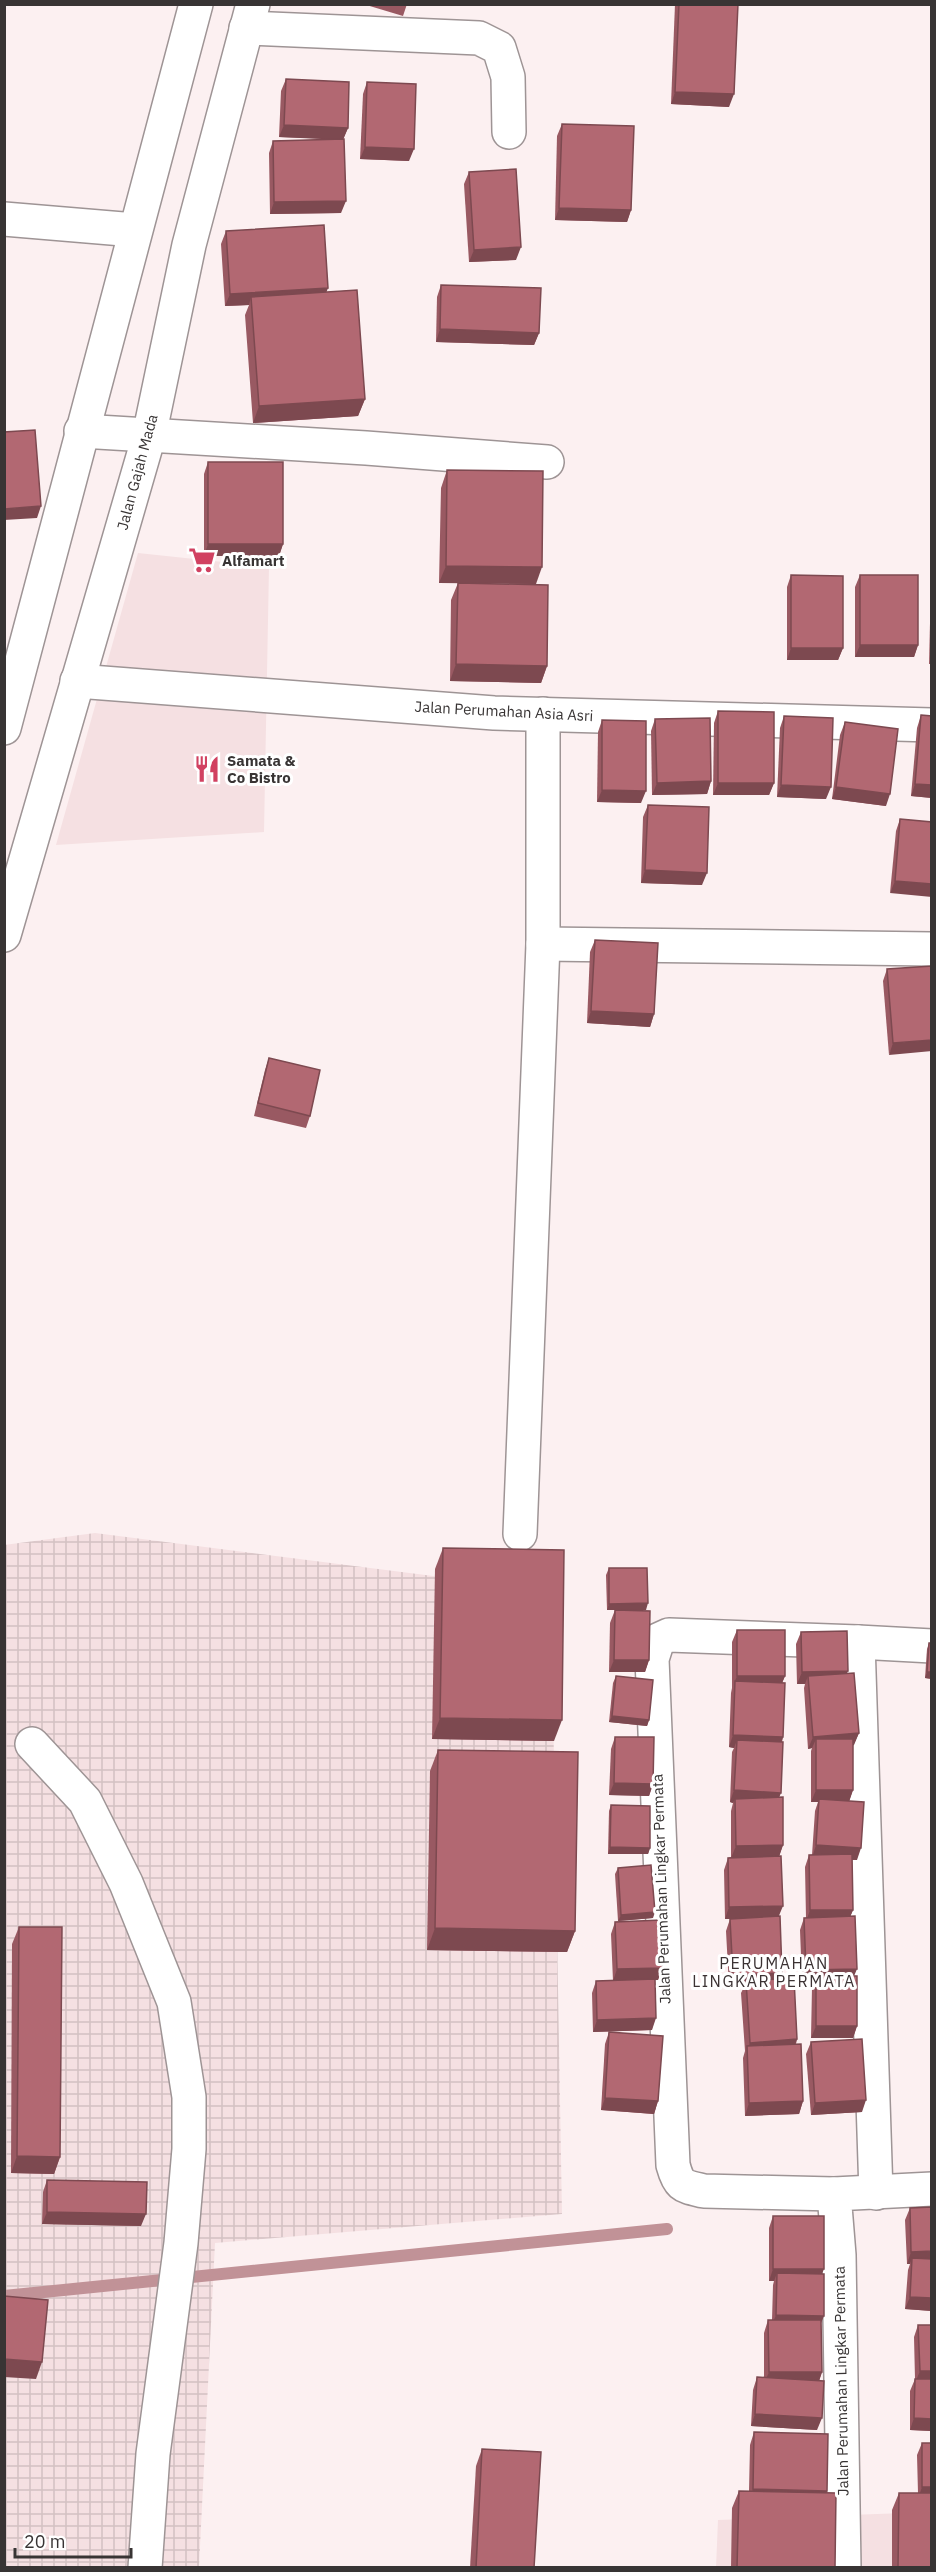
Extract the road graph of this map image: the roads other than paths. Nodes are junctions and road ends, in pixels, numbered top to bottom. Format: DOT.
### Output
graph roads {
  1 [pos="196,4"];
  2 [pos="249,16"];
  3 [pos="509,132"];
  4 [pos="4,219"];
  5 [pos="135,230"];
  6 [pos="81,430"];
  7 [pos="149,436"];
  8 [pos="547,462"];
  9 [pos="77,681"];
  10 [pos="543,714"];
  11 [pos="932,725"];
  12 [pos="4,728"];
  13 [pos="4,935"];
  14 [pos="543,944"];
  15 [pos="932,949"];
  16 [pos="520,1534"];
  17 [pos="858,1642"];
  18 [pos="932,1646"];
  19 [pos="32,1744"];
  20 [pos="932,2189"];
  21 [pos="876,2193"];
  22 [pos="834,2194"];
  23 [pos="145,2568"];
  24 [pos="844,2568"];
  1 -- 5 [label="street"];
  2 -- 3 [label="street"];
  2 -- 7 [label="street, Jalan Gajah Mada"];
  4 -- 5 [label="street"];
  5 -- 6 [label="street"];
  6 -- 7 [label="street"];
  6 -- 12 [label="street"];
  7 -- 8 [label="street"];
  7 -- 9 [label="street, Jalan Gajah Mada"];
  9 -- 10 [label="street, Jalan Perumahan Asia Asri"];
  9 -- 13 [label="street, Jalan Gajah Mada"];
  10 -- 11 [label="street, Jalan Perumahan Asia Asri"];
  10 -- 14 [label="street"];
  14 -- 15 [label="street"];
  14 -- 16 [label="street"];
  17 -- 18 [label="street, Jalan Perumahan Lingkar Permata"];
  17 -- 21 [label="street"];
  17 -- 22 [label="street, Jalan Perumahan Lingkar Permata"];
  19 -- 23 [label="street"];
  20 -- 21 [label="street, Jalan Perumahan Lingkar Permata"];
  21 -- 22 [label="street, Jalan Perumahan Lingkar Permata"];
  22 -- 24 [label="street, Jalan Perumahan Lingkar Permata"];
}
